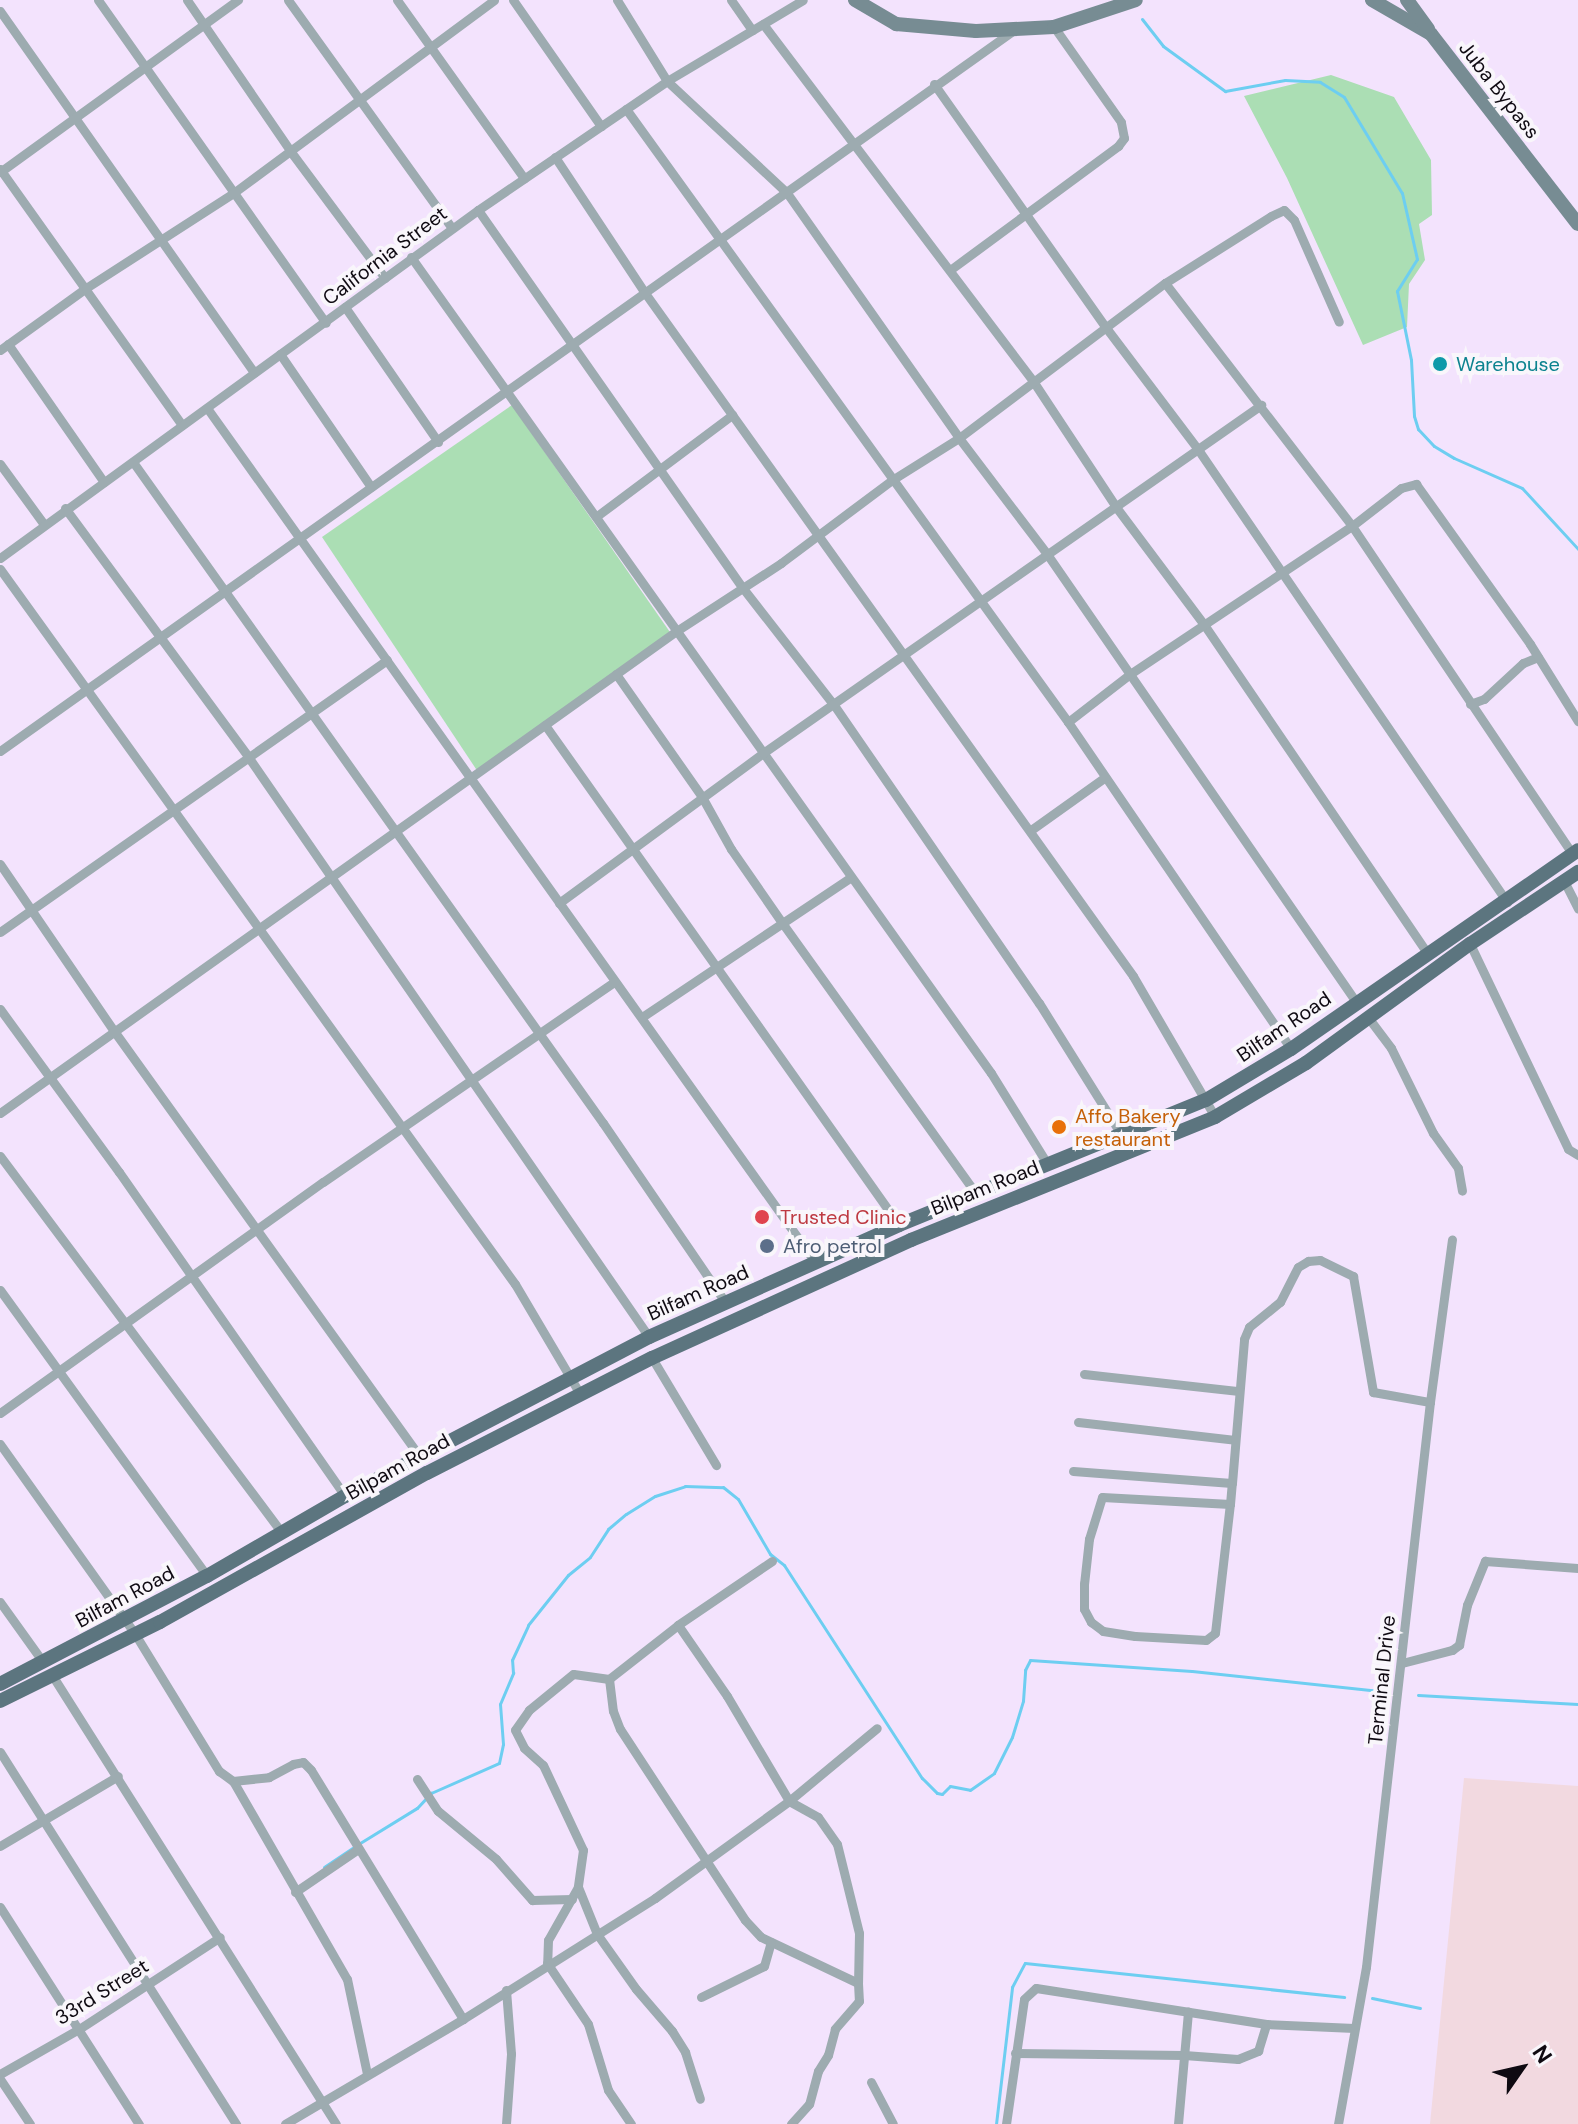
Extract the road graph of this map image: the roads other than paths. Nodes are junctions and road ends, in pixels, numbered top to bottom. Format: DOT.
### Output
graph roads {
  1 [pos="98,0"];
  2 [pos="187,0"];
  3 [pos="238,0"];
  4 [pos="288,0"];
  5 [pos="397,0"];
  6 [pos="494,0"];
  7 [pos="513,0"];
  8 [pos="617,0"];
  9 [pos="731,0"];
  10 [pos="803,0"];
  11 [pos="855,0"];
  12 [pos="1136,0"];
  13 [pos="1372,0"];
  14 [pos="1407,0"];
  15 [pos="0,11"];
  16 [pos="763,24"];
  17 [pos="204,25"];
  18 [pos="1054,27"];
  19 [pos="1015,28"];
  20 [pos="752,30"];
  21 [pos="1431,34"];
  22 [pos="432,49"];
  23 [pos="667,81"];
  24 [pos="934,84"];
  25 [pos="360,99"];
  26 [pos="626,109"];
  27 [pos="601,126"];
  28 [pos="855,146"];
  29 [pos="291,152"];
  30 [pos="555,157"];
  31 [pos="0,170"];
  32 [pos="524,178"];
  33 [pos="787,193"];
  34 [pos="232,194"];
  35 [pos="478,210"];
  36 [pos="1025,212"];
  37 [pos="1578,224"];
  38 [pos="452,228"];
  39 [pos="719,239"];
  40 [pos="162,241"];
  41 [pos="411,257"];
  42 [pos="950,270"];
  43 [pos="385,278"];
  44 [pos="1165,283"];
  45 [pos="86,288"];
  46 [pos="645,293"];
  47 [pos="345,307"];
  48 [pos="1339,322"];
  49 [pos="326,323"];
  50 [pos="1107,329"];
  51 [pos="572,345"];
  52 [pos="4,347"];
  53 [pos="280,354"];
  54 [pos="254,373"];
  55 [pos="1033,381"];
  56 [pos="509,390"];
  57 [pos="1261,405"];
  58 [pos="207,408"];
  59 [pos="732,415"];
  60 [pos="182,425"];
  61 [pos="959,438"];
  62 [pos="438,442"];
  63 [pos="1197,448"];
  64 [pos="133,462"];
  65 [pos="0,464"];
  66 [pos="659,467"];
  67 [pos="892,480"];
  68 [pos="104,482"];
  69 [pos="371,487"];
  70 [pos="1116,507"];
  71 [pos="65,508"];
  72 [pos="597,516"];
  73 [pos="43,523"];
  74 [pos="1352,526"];
  75 [pos="819,534"];
  76 [pos="301,540"];
  77 [pos="1047,554"];
  78 [pos="0,558"];
  79 [pos="0,569"];
  80 [pos="1282,574"];
  81 [pos="742,587"];
  82 [pos="224,591"];
  83 [pos="981,604"];
  84 [pos="1205,626"];
  85 [pos="678,630"];
  86 [pos="159,639"];
  87 [pos="905,654"];
  88 [pos="1538,657"];
  89 [pos="387,660"];
  90 [pos="616,674"];
  91 [pos="1130,674"];
  92 [pos="88,691"];
  93 [pos="1470,704"];
  94 [pos="834,705"];
  95 [pos="313,713"];
  96 [pos="1578,721"];
  97 [pos="1068,722"];
  98 [pos="545,725"];
  99 [pos="0,751"];
  100 [pos="763,753"];
  101 [pos="249,758"];
  102 [pos="471,778"];
  103 [pos="1104,778"];
  104 [pos="702,797"];
  105 [pos="174,810"];
  106 [pos="1031,830"];
  107 [pos="397,832"];
  108 [pos="634,849"];
  109 [pos="1575,852"];
  110 [pos="0,864"];
  111 [pos="1578,872"];
  112 [pos="332,877"];
  113 [pos="850,878"];
  114 [pos="1564,881"];
  115 [pos="1507,902"];
  116 [pos="559,903"];
  117 [pos="1578,909"];
  118 [pos="31,911"];
  119 [pos="783,924"];
  120 [pos="257,928"];
  121 [pos="0,932"];
  122 [pos="1470,944"];
  123 [pos="1429,955"];
  124 [pos="714,969"];
  125 [pos="615,981"];
  126 [pos="1356,1002"];
  127 [pos="0,1009"];
  128 [pos="642,1017"];
  129 [pos="1370,1020"];
  130 [pos="114,1031"];
  131 [pos="541,1035"];
  132 [pos="1291,1049"];
  133 [pos="48,1078"];
  134 [pos="475,1080"];
  135 [pos="1206,1100"];
  136 [pos="0,1113"];
  137 [pos="1215,1117"];
  138 [pos="404,1130"];
  139 [pos="1122,1136"];
  140 [pos="1578,1155"];
  141 [pos="0,1156"];
  142 [pos="1048,1165"];
  143 [pos="1462,1191"];
  144 [pos="977,1195"];
  145 [pos="899,1225"];
  146 [pos="257,1231"];
  147 [pos="1452,1239"];
  148 [pos="815,1262"];
  149 [pos="190,1278"];
  150 [pos="0,1290"];
  151 [pos="726,1303"];
  152 [pos="125,1325"];
  153 [pos="649,1337"];
  154 [pos="652,1358"];
  155 [pos="59,1372"];
  156 [pos="1084,1374"];
  157 [pos="573,1377"];
  158 [pos="1239,1391"];
  159 [pos="580,1394"];
  160 [pos="1430,1402"];
  161 [pos="0,1413"];
  162 [pos="1078,1422"];
  163 [pos="1235,1440"];
  164 [pos="0,1444"];
  165 [pos="420,1457"];
  166 [pos="716,1465"];
  167 [pos="1073,1471"];
  168 [pos="1232,1483"];
  169 [pos="345,1496"];
  170 [pos="1230,1504"];
  171 [pos="282,1533"];
  172 [pos="772,1561"];
  173 [pos="1578,1568"];
  174 [pos="207,1576"];
  175 [pos="0,1602"];
  176 [pos="125,1620"];
  177 [pos="678,1625"];
  178 [pos="135,1634"];
  179 [pos="1402,1663"];
  180 [pos="48,1669"];
  181 [pos="609,1679"];
  182 [pos="0,1684"];
  183 [pos="0,1701"];
  184 [pos="877,1728"];
  185 [pos="0,1752"];
  186 [pos="118,1776"];
  187 [pos="417,1779"];
  188 [pos="233,1781"];
  189 [pos="789,1801"];
  190 [pos="44,1819"];
  191 [pos="0,1846"];
  192 [pos="358,1849"];
  193 [pos="705,1862"];
  194 [pos="578,1887"];
  195 [pos="295,1892"];
  196 [pos="572,1899"];
  197 [pos="0,1907"];
  198 [pos="597,1934"];
  199 [pos="220,1937"];
  200 [pos="771,1942"];
  201 [pos="547,1963"];
  202 [pos="150,1983"];
  203 [pos="858,1983"];
  204 [pos="506,1990"];
  205 [pos="701,1997"];
  206 [pos="1188,2011"];
  207 [pos="463,2019"];
  208 [pos="1266,2024"];
  209 [pos="1354,2028"];
  210 [pos="79,2029"];
  211 [pos="1015,2053"];
  212 [pos="1184,2055"];
  213 [pos="367,2074"];
  214 [pos="0,2077"];
  215 [pos="871,2082"];
  216 [pos="700,2099"];
  217 [pos="323,2102"];
  218 [pos="30,2124"];
  219 [pos="139,2124"];
  220 [pos="236,2124"];
  221 [pos="285,2124"];
  222 [pos="336,2124"];
  223 [pos="506,2124"];
  224 [pos="631,2124"];
  225 [pos="791,2124"];
  226 [pos="893,2124"];
  227 [pos="1006,2124"];
  228 [pos="1178,2124"];
  229 [pos="1338,2124"];
  1 -- 34 [label="street"];
  2 -- 17 [label="street"];
  3 -- 17 [label="street"];
  4 -- 25 [label="street"];
  5 -- 22 [label="street"];
  6 -- 22 [label="street"];
  7 -- 27 [label="street"];
  8 -- 23 [label="street"];
  9 -- 20 [label="street"];
  10 -- 16 [label="street, California Street"];
  11 -- 19 [label="main road"];
  12 -- 18 [label="main road"];
  13 -- 21 [label="main road, Juba Bypass"];
  14 -- 21 [label="main road"];
  15 -- 40 [label="street"];
  16 -- 20 [label="street, California Street"];
  16 -- 28 [label="street"];
  17 -- 29 [label="street"];
  17 -- 31 [label="street"];
  18 -- 19 [label="main road"];
  18 -- 36 [label="street"];
  19 -- 24 [label="street"];
  20 -- 23 [label="street, California Street"];
  21 -- 37 [label="main road, Juba Bypass"];
  22 -- 25 [label="street"];
  22 -- 32 [label="street"];
  23 -- 26 [label="street, California Street"];
  23 -- 33 [label="street"];
  24 -- 28 [label="street"];
  24 -- 36 [label="street"];
  25 -- 29 [label="street"];
  25 -- 38 [label="street"];
  26 -- 27 [label="street, California Street"];
  26 -- 39 [label="street"];
  27 -- 30 [label="street, California Street"];
  28 -- 33 [label="street"];
  28 -- 42 [label="street"];
  29 -- 34 [label="street"];
  29 -- 43 [label="street"];
  30 -- 32 [label="street, California Street"];
  30 -- 46 [label="street"];
  31 -- 45 [label="street"];
  32 -- 35 [label="street, California Street"];
  33 -- 39 [label="street"];
  33 -- 61 [label="street"];
  34 -- 40 [label="street"];
  34 -- 49 [label="street"];
  35 -- 38 [label="street, California Street"];
  35 -- 51 [label="street"];
  36 -- 42 [label="street"];
  36 -- 50 [label="street"];
  38 -- 41 [label="street, California Street"];
  39 -- 46 [label="street"];
  39 -- 67 [label="street"];
  40 -- 45 [label="street"];
  40 -- 54 [label="street"];
  41 -- 43 [label="street, California Street"];
  41 -- 56 [label="street"];
  42 -- 55 [label="street"];
  43 -- 47 [label="street, California Street"];
  44 -- 48 [label="street"];
  44 -- 50 [label="street"];
  44 -- 57 [label="street"];
  45 -- 52 [label="street"];
  45 -- 60 [label="street"];
  46 -- 51 [label="street"];
  46 -- 59 [label="street"];
  47 -- 49 [label="street, California Street"];
  47 -- 62 [label="street"];
  49 -- 53 [label="street, California Street"];
  50 -- 55 [label="street"];
  50 -- 63 [label="street"];
  51 -- 56 [label="street"];
  51 -- 66 [label="street"];
  52 -- 68 [label="street"];
  53 -- 54 [label="street, California Street"];
  53 -- 69 [label="street"];
  54 -- 58 [label="street, California Street"];
  55 -- 61 [label="street"];
  55 -- 70 [label="street"];
  56 -- 62 [label="street"];
  56 -- 72 [label="street"];
  57 -- 63 [label="street"];
  57 -- 74 [label="street"];
  58 -- 60 [label="street, California Street"];
  58 -- 76 [label="street"];
  59 -- 66 [label="street"];
  59 -- 75 [label="street"];
  60 -- 64 [label="street, California Street"];
  61 -- 67 [label="street"];
  61 -- 77 [label="street"];
  62 -- 69 [label="street"];
  63 -- 70 [label="street"];
  63 -- 80 [label="street"];
  64 -- 68 [label="street, California Street"];
  64 -- 82 [label="street"];
  65 -- 73 [label="street"];
  66 -- 72 [label="street"];
  66 -- 81 [label="street"];
  67 -- 75 [label="street"];
  67 -- 83 [label="street"];
  68 -- 71 [label="street, California Street"];
  69 -- 76 [label="street"];
  70 -- 77 [label="street"];
  70 -- 84 [label="street"];
  71 -- 73 [label="street, California Street"];
  71 -- 86 [label="street"];
  72 -- 85 [label="street"];
  73 -- 78 [label="street, California Street"];
  74 -- 80 [label="street"];
  74 -- 88 [label="street"];
  74 -- 93 [label="street"];
  75 -- 81 [label="street"];
  75 -- 87 [label="street"];
  76 -- 82 [label="street"];
  76 -- 89 [label="street"];
  77 -- 83 [label="street"];
  77 -- 91 [label="street"];
  79 -- 92 [label="street"];
  80 -- 84 [label="street"];
  80 -- 115 [label="street"];
  81 -- 85 [label="street"];
  81 -- 94 [label="street"];
  82 -- 86 [label="street"];
  82 -- 95 [label="street"];
  83 -- 87 [label="street"];
  83 -- 97 [label="street"];
  84 -- 91 [label="street"];
  84 -- 123 [label="street"];
  85 -- 90 [label="street"];
  85 -- 100 [label="street"];
  86 -- 92 [label="street"];
  86 -- 101 [label="street"];
  87 -- 94 [label="street"];
  87 -- 106 [label="street"];
  88 -- 93 [label="street"];
  88 -- 96 [label="street"];
  89 -- 95 [label="street"];
  89 -- 102 [label="street"];
  90 -- 98 [label="street"];
  90 -- 104 [label="street"];
  91 -- 97 [label="street"];
  91 -- 126 [label="street"];
  92 -- 99 [label="street"];
  92 -- 105 [label="street"];
  93 -- 109 [label="street"];
  94 -- 100 [label="street"];
  94 -- 139 [label="street"];
  95 -- 101 [label="street"];
  95 -- 107 [label="street"];
  97 -- 103 [label="street"];
  98 -- 102 [label="street"];
  98 -- 108 [label="street"];
  100 -- 104 [label="street"];
  100 -- 113 [label="street"];
  101 -- 105 [label="street"];
  101 -- 112 [label="street"];
  102 -- 107 [label="street"];
  102 -- 116 [label="street"];
  103 -- 106 [label="street"];
  103 -- 132 [label="street"];
  104 -- 108 [label="street"];
  104 -- 119 [label="street"];
  105 -- 118 [label="street"];
  105 -- 120 [label="street"];
  106 -- 135 [label="street"];
  107 -- 112 [label="street"];
  107 -- 131 [label="street"];
  108 -- 116 [label="street"];
  108 -- 124 [label="street"];
  109 -- 115 [label="main road, Bilfam Road"];
  110 -- 118 [label="street"];
  111 -- 114 [label="main road, Bilpam Road"];
  112 -- 120 [label="street"];
  112 -- 134 [label="street"];
  113 -- 119 [label="street"];
  113 -- 142 [label="street"];
  114 -- 117 [label="street"];
  114 -- 122 [label="main road, Bilpam Road"];
  115 -- 123 [label="main road, Bilfam Road"];
  116 -- 125 [label="street"];
  118 -- 121 [label="street"];
  118 -- 130 [label="street"];
  119 -- 124 [label="street"];
  119 -- 144 [label="street"];
  120 -- 130 [label="street"];
  120 -- 138 [label="street"];
  122 -- 129 [label="main road, Bilpam Road"];
  122 -- 140 [label="street"];
  123 -- 126 [label="main road, Bilfam Road"];
  124 -- 128 [label="street"];
  124 -- 145 [label="street"];
  125 -- 128 [label="street"];
  125 -- 131 [label="street"];
  126 -- 132 [label="main road, Bilfam Road"];
  127 -- 133 [label="street"];
  128 -- 148 [label="street"];
  129 -- 137 [label="main road, Bilpam Road"];
  129 -- 143 [label="street"];
  130 -- 133 [label="street"];
  130 -- 146 [label="street"];
  131 -- 134 [label="street"];
  131 -- 151 [label="street"];
  132 -- 135 [label="main road, Bilfam Road"];
  133 -- 136 [label="street"];
  133 -- 149 [label="street"];
  134 -- 138 [label="street"];
  134 -- 153 [label="street"];
  135 -- 137 [label="street"];
  135 -- 139 [label="main road, Bilfam Road"];
  137 -- 154 [label="main road, Bilpam Road"];
  138 -- 146 [label="street"];
  138 -- 157 [label="street"];
  139 -- 142 [label="main road, Bilfam Road"];
  141 -- 152 [label="street"];
  142 -- 144 [label="main road, Bilfam Road"];
  144 -- 145 [label="main road, Bilfam Road"];
  145 -- 148 [label="main road, Bilfam Road"];
  146 -- 149 [label="street"];
  146 -- 165 [label="street"];
  147 -- 160 [label="street, Terminal Drive"];
  148 -- 151 [label="main road, Bilfam Road"];
  149 -- 152 [label="street"];
  149 -- 169 [label="street"];
  150 -- 155 [label="street"];
  151 -- 153 [label="main road, Bilfam Road"];
  152 -- 155 [label="street"];
  152 -- 171 [label="street"];
  153 -- 157 [label="main road, Bilfam Road"];
  154 -- 159 [label="main road, Bilpam Road"];
  154 -- 166 [label="street"];
  155 -- 161 [label="street"];
  155 -- 174 [label="street"];
  156 -- 158 [label="street"];
  157 -- 159 [label="street"];
  157 -- 165 [label="main road, Bilfam Road"];
  158 -- 160 [label="street"];
  158 -- 163 [label="street"];
  159 -- 178 [label="main road, Bilpam Road"];
  160 -- 179 [label="street, Terminal Drive"];
  162 -- 163 [label="street"];
  163 -- 168 [label="street"];
  164 -- 176 [label="street"];
  165 -- 169 [label="main road, Bilfam Road"];
  167 -- 168 [label="street"];
  168 -- 170 [label="street"];
  169 -- 171 [label="main road, Bilfam Road"];
  170 -- 170 [label="street"];
  171 -- 174 [label="main road, Bilfam Road"];
  172 -- 177 [label="street"];
  173 -- 179 [label="street"];
  174 -- 176 [label="main road, Bilfam Road"];
  175 -- 180 [label="street"];
  176 -- 178 [label="street"];
  176 -- 180 [label="main road, Bilfam Road"];
  177 -- 181 [label="street"];
  177 -- 189 [label="street"];
  178 -- 180 [label="main road, Bilpam Road"];
  178 -- 188 [label="street"];
  179 -- 209 [label="street, Terminal Drive"];
  180 -- 182 [label="main road, Bilfam Road"];
  180 -- 183 [label="main road, Bilpam Road"];
  180 -- 186 [label="street"];
  181 -- 193 [label="street"];
  181 -- 194 [label="street"];
  184 -- 189 [label="street"];
  185 -- 190 [label="street"];
  186 -- 190 [label="street"];
  186 -- 199 [label="street"];
  187 -- 196 [label="street"];
  188 -- 192 [label="street"];
  188 -- 195 [label="street"];
  189 -- 193 [label="street"];
  189 -- 203 [label="street"];
  190 -- 191 [label="street"];
  190 -- 202 [label="street"];
  192 -- 195 [label="street"];
  192 -- 207 [label="street"];
  193 -- 198 [label="street"];
  193 -- 200 [label="street"];
  194 -- 196 [label="street"];
  194 -- 198 [label="street"];
  195 -- 213 [label="street"];
  196 -- 201 [label="street"];
  197 -- 210 [label="street"];
  198 -- 201 [label="street"];
  198 -- 216 [label="street"];
  199 -- 202 [label="street, 33rd Street"];
  199 -- 217 [label="street"];
  200 -- 203 [label="street"];
  200 -- 205 [label="street"];
  201 -- 204 [label="street"];
  201 -- 224 [label="street"];
  202 -- 210 [label="street, 33rd Street"];
  202 -- 220 [label="street"];
  203 -- 225 [label="street"];
  204 -- 207 [label="street"];
  204 -- 223 [label="street"];
  206 -- 208 [label="street"];
  206 -- 211 [label="street"];
  206 -- 212 [label="street"];
  207 -- 213 [label="street"];
  208 -- 209 [label="street"];
  208 -- 212 [label="street"];
  209 -- 229 [label="street, Terminal Drive"];
  210 -- 214 [label="street, 33rd Street"];
  210 -- 219 [label="street"];
  211 -- 212 [label="street"];
  211 -- 227 [label="street"];
  212 -- 228 [label="street"];
  213 -- 217 [label="street"];
  214 -- 218 [label="street"];
  215 -- 226 [label="street"];
  217 -- 221 [label="street"];
  217 -- 222 [label="street"];
}
